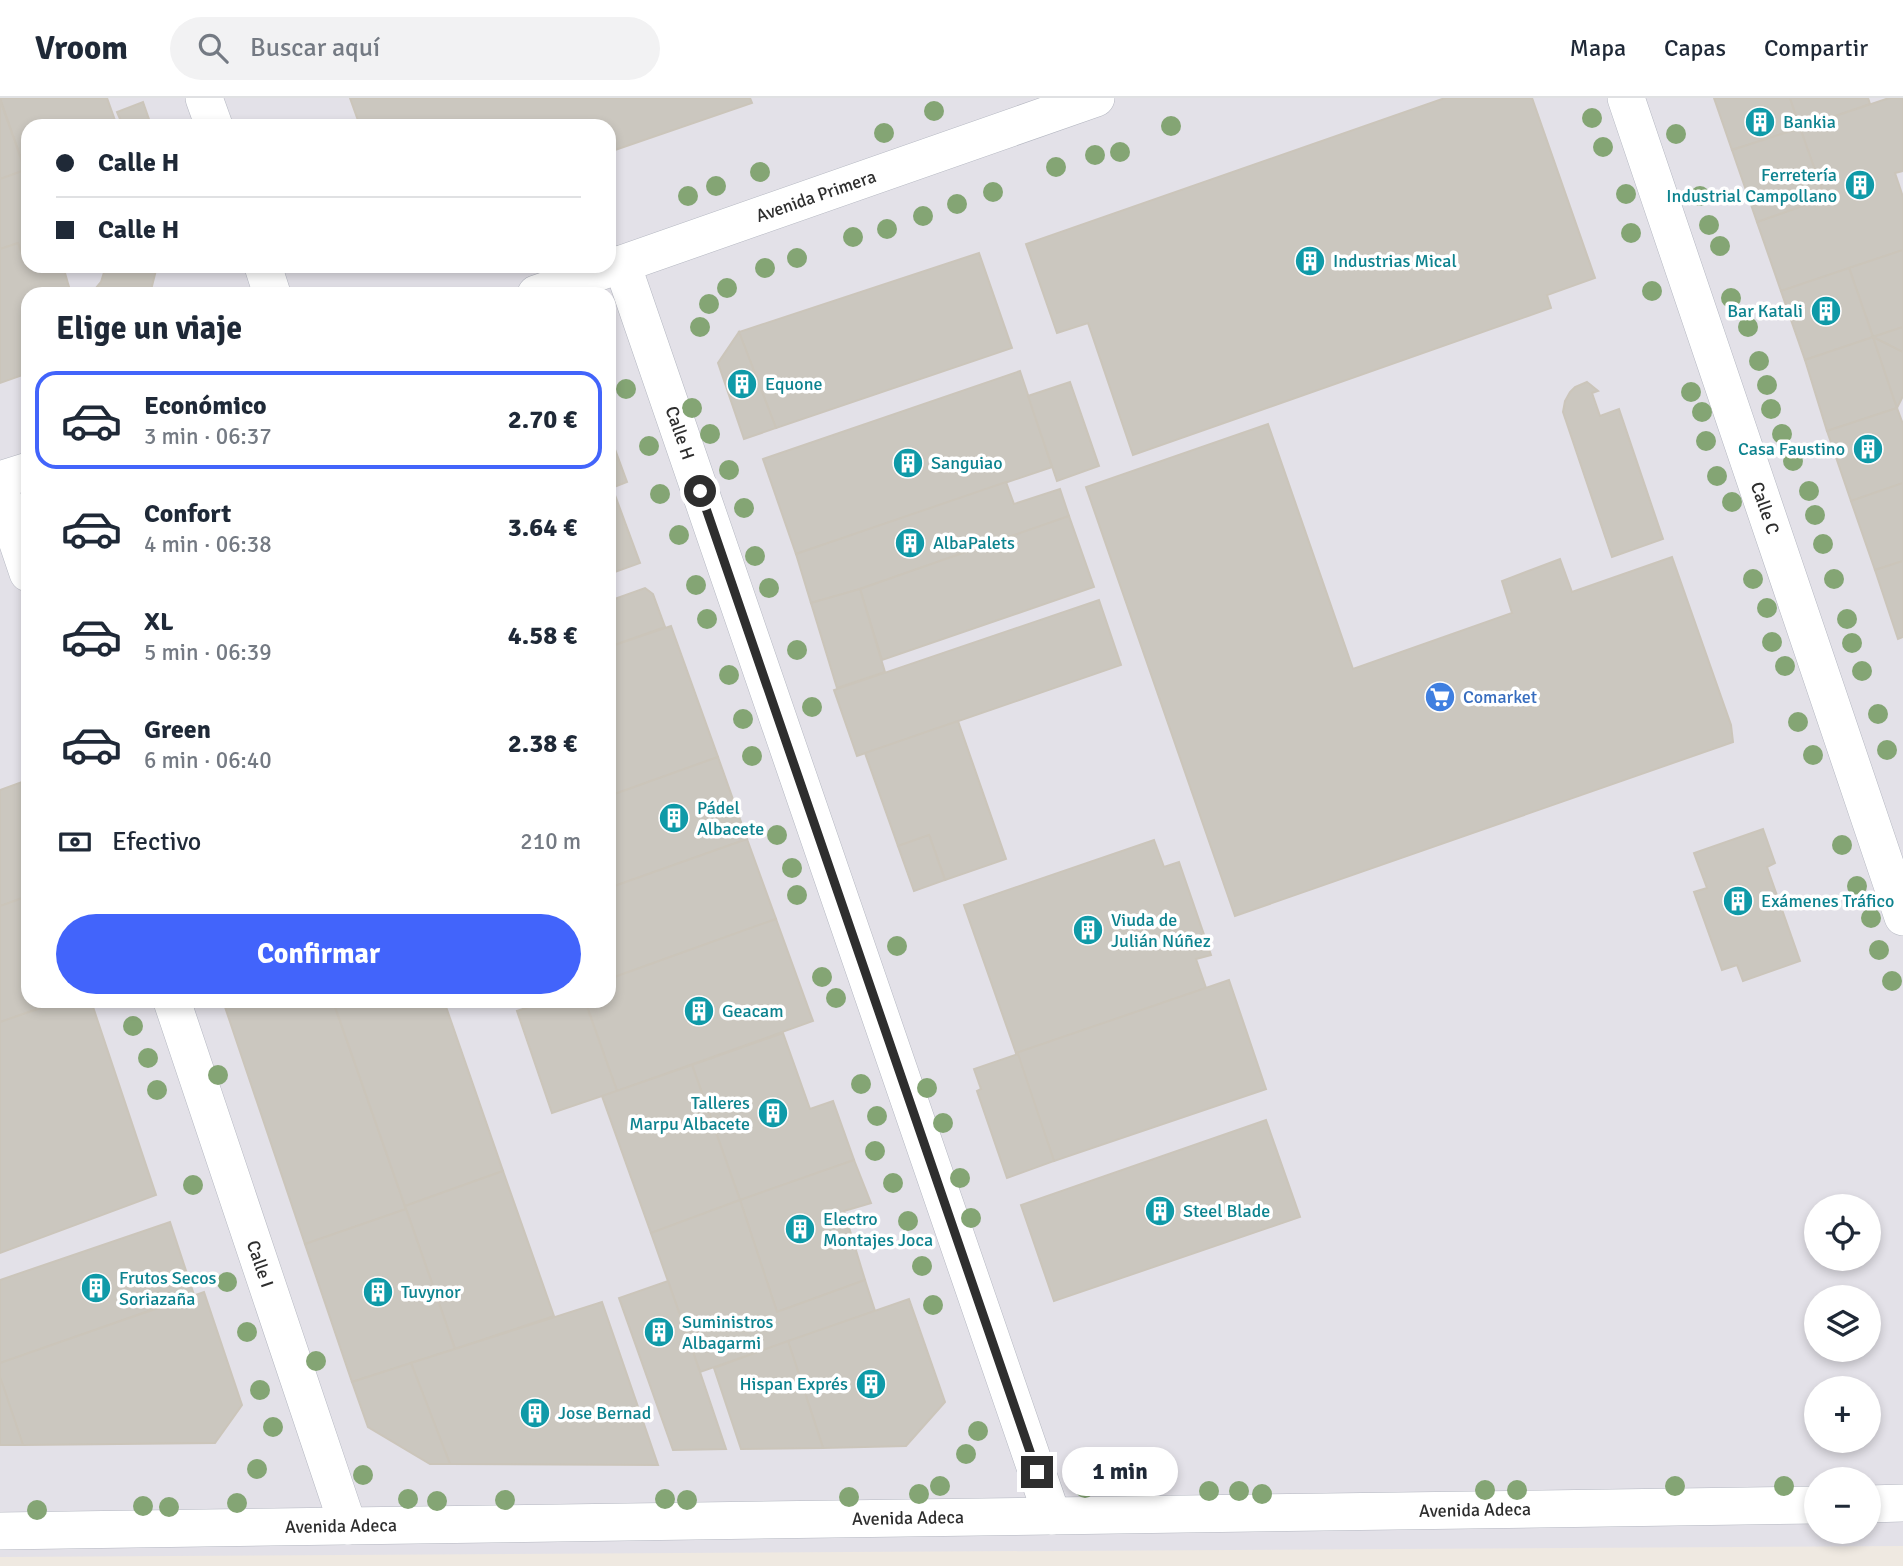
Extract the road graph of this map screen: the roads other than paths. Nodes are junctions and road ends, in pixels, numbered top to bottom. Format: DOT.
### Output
graph roads {
  1 [pos="204,98"];
  2 [pos="1096,98"];
  3 [pos="1626,98"];
  4 [pos="212,119"];
  5 [pos="622,264"];
  6 [pos="616,266"];
  7 [pos="596,273"];
  8 [pos="556,287"];
  9 [pos="21,473"];
  10 [pos="0,480"];
  11 [pos="0,490"];
  12 [pos="21,552"];
  13 [pos="1903,917"];
  14 [pos="174,1008"];
  15 [pos="1903,1503"];
  16 [pos="1804,1504"];
  17 [pos="1881,1504"];
  18 [pos="1052,1516"];
  19 [pos="348,1526"];
  20 [pos="0,1531"];
  1 -- 4 [label="street"];
  2 -- 5 [label="street, Avenida Primera"];
  3 -- 13 [label="street, Calle C"];
  5 -- 6 [label="street, Avenida Primera"];
  5 -- 18 [label="street, Calle H"];
  7 -- 8 [label="street, Avenida Primera"];
  9 -- 10 [label="street"];
  11 -- 12 [label="street"];
  14 -- 19 [label="street, Calle I"];
  15 -- 17 [label="street"];
  16 -- 18 [label="street, Avenida Adeca"];
  18 -- 19 [label="street, Avenida Adeca"];
  19 -- 20 [label="street, Avenida Adeca"];
}
